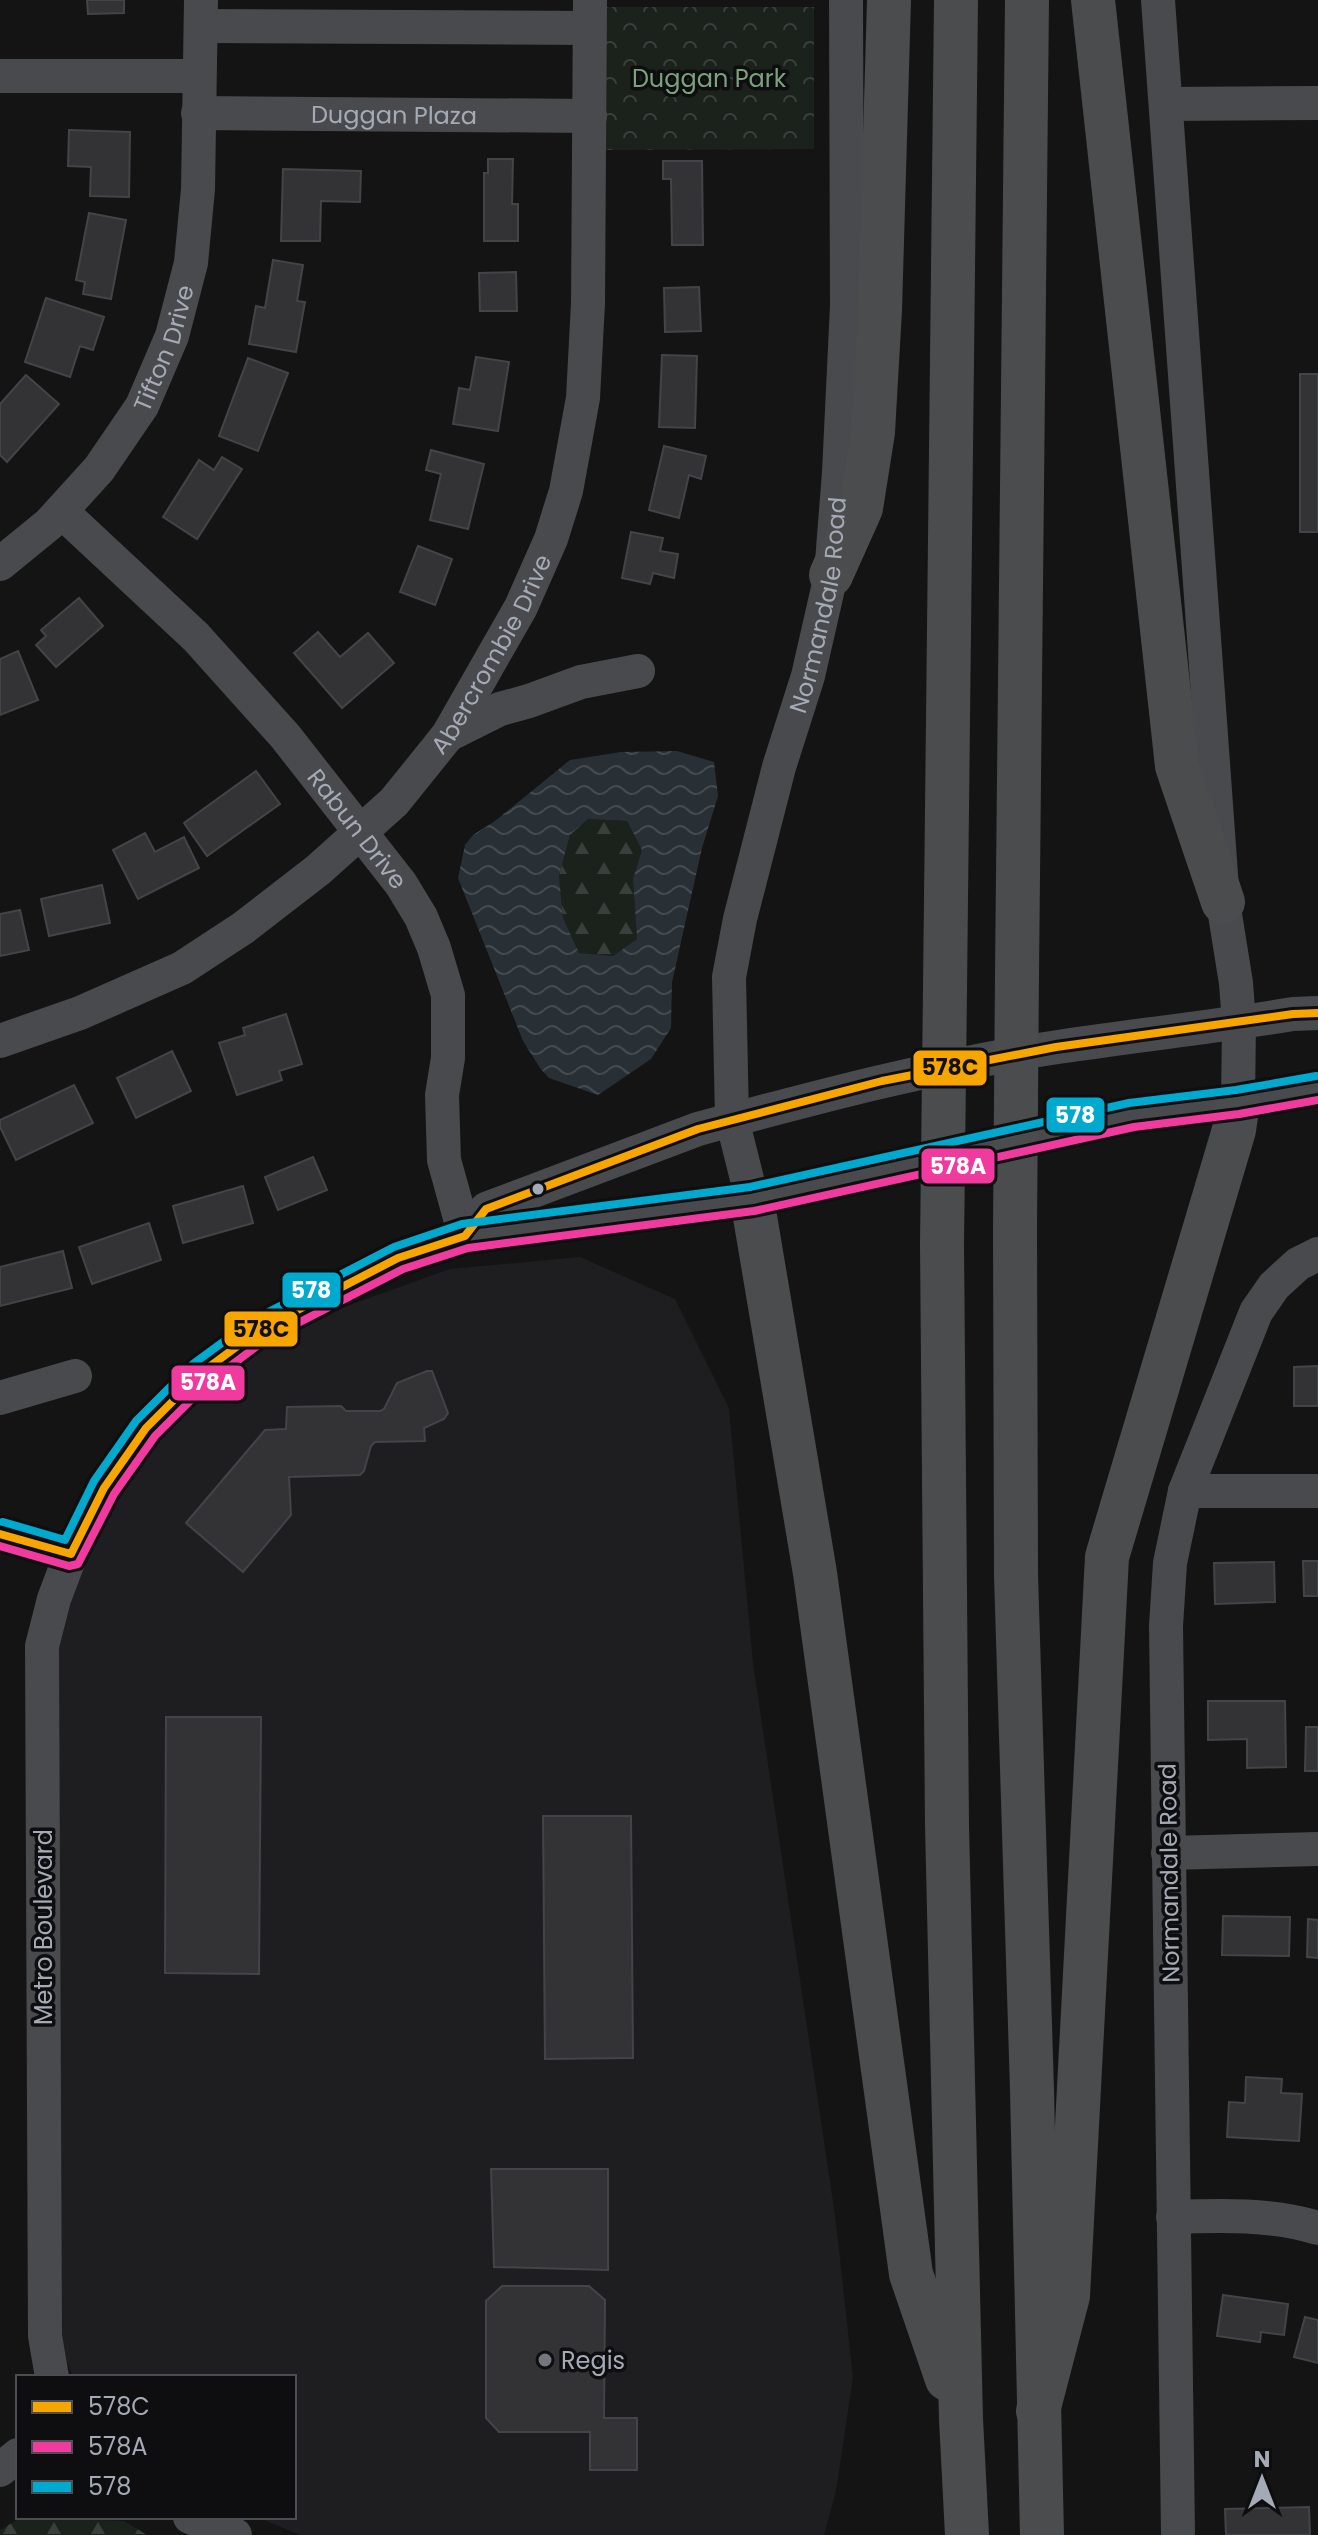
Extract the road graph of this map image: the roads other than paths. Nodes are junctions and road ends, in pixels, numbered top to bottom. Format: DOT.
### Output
graph roads {
  1 [pos="846,0"];
  2 [pos="889,0"];
  3 [pos="956,0"];
  4 [pos="1027,0"];
  5 [pos="1093,0"];
  6 [pos="1158,0"];
  7 [pos="201,13"];
  8 [pos="590,14"];
  9 [pos="0,76"];
  10 [pos="199,76"];
  11 [pos="1318,103"];
  12 [pos="1166,104"];
  13 [pos="198,113"];
  14 [pos="590,116"];
  15 [pos="62,512"];
  16 [pos="0,564"];
  17 [pos="831,575"];
  18 [pos="638,671"];
  19 [pos="448,735"];
  20 [pos="360,833"];
  21 [pos="1223,902"];
  22 [pos="1318,1013"];
  23 [pos="1239,1023"];
  24 [pos="0,1041"];
  25 [pos="1318,1088"];
  26 [pos="1238,1102"];
  27 [pos="732,1119"];
  28 [pos="752,1199"];
  29 [pos="465,1236"];
  30 [pos="1318,1254"];
  31 [pos="75,1376"];
  32 [pos="0,1398"];
  33 [pos="1185,1491"];
  34 [pos="1318,1491"];
  35 [pos="0,1534"];
  36 [pos="71,1554"];
  37 [pos="1318,1849"];
  38 [pos="1168,1853"];
  39 [pos="1173,2217"];
  40 [pos="1318,2228"];
  41 [pos="52,2375"];
  42 [pos="1038,2411"];
  43 [pos="961,2419"];
  44 [pos="16,2457"];
  45 [pos="0,2470"];
  46 [pos="195,2519"];
  47 [pos="235,2535"];
  48 [pos="967,2535"];
  49 [pos="1042,2535"];
  50 [pos="1178,2535"];
  1 -- 17 [label="street, Normandale Road"];
  2 -- 17 [label="highway"];
  3 -- 43 [label="highway, bridge"];
  4 -- 42 [label="highway, bridge"];
  5 -- 21 [label="highway"];
  6 -- 12 [label="street"];
  7 -- 8 [label="street"];
  7 -- 10 [label="street, Tifton Drive"];
  8 -- 14 [label="street, Abercrombie Drive"];
  9 -- 10 [label="street"];
  10 -- 13 [label="street, Tifton Drive"];
  11 -- 12 [label="street"];
  12 -- 21 [label="street"];
  13 -- 14 [label="street, Duggan Plaza"];
  13 -- 15 [label="street, Tifton Drive"];
  14 -- 19 [label="street, Abercrombie Drive"];
  15 -- 16 [label="street, Tifton Drive"];
  15 -- 20 [label="street, Rabun Drive"];
  17 -- 27 [label="street, Normandale Road"];
  18 -- 19 [label="street"];
  19 -- 20 [label="street, Abercrombie Drive"];
  20 -- 24 [label="street, Abercrombie Drive"];
  20 -- 29 [label="street, Rabun Drive"];
  21 -- 23 [label="street"];
  22 -- 23 [label="street"];
  23 -- 26 [label="street"];
  23 -- 27 [label="street"];
  25 -- 26 [label="street, Metro Boulevard"];
  26 -- 28 [label="street, Metro Boulevard"];
  26 -- 42 [label="highway"];
  27 -- 28 [label="street, Normandale Road"];
  27 -- 29 [label="street"];
  28 -- 29 [label="street, Metro Boulevard"];
  28 -- 43 [label="highway"];
  29 -- 36 [label="street, Metro Boulevard"];
  30 -- 33 [label="street, Normandale Road"];
  31 -- 32 [label="street"];
  33 -- 34 [label="street"];
  33 -- 38 [label="street, Normandale Road"];
  35 -- 36 [label="street"];
  36 -- 41 [label="street, Metro Boulevard"];
  37 -- 38 [label="street"];
  38 -- 39 [label="street, Normandale Road"];
  39 -- 40 [label="street"];
  39 -- 50 [label="street, Normandale Road"];
  42 -- 49 [label="highway"];
  43 -- 48 [label="highway"];
  44 -- 45 [label="street"];
  46 -- 47 [label="street"];
}
